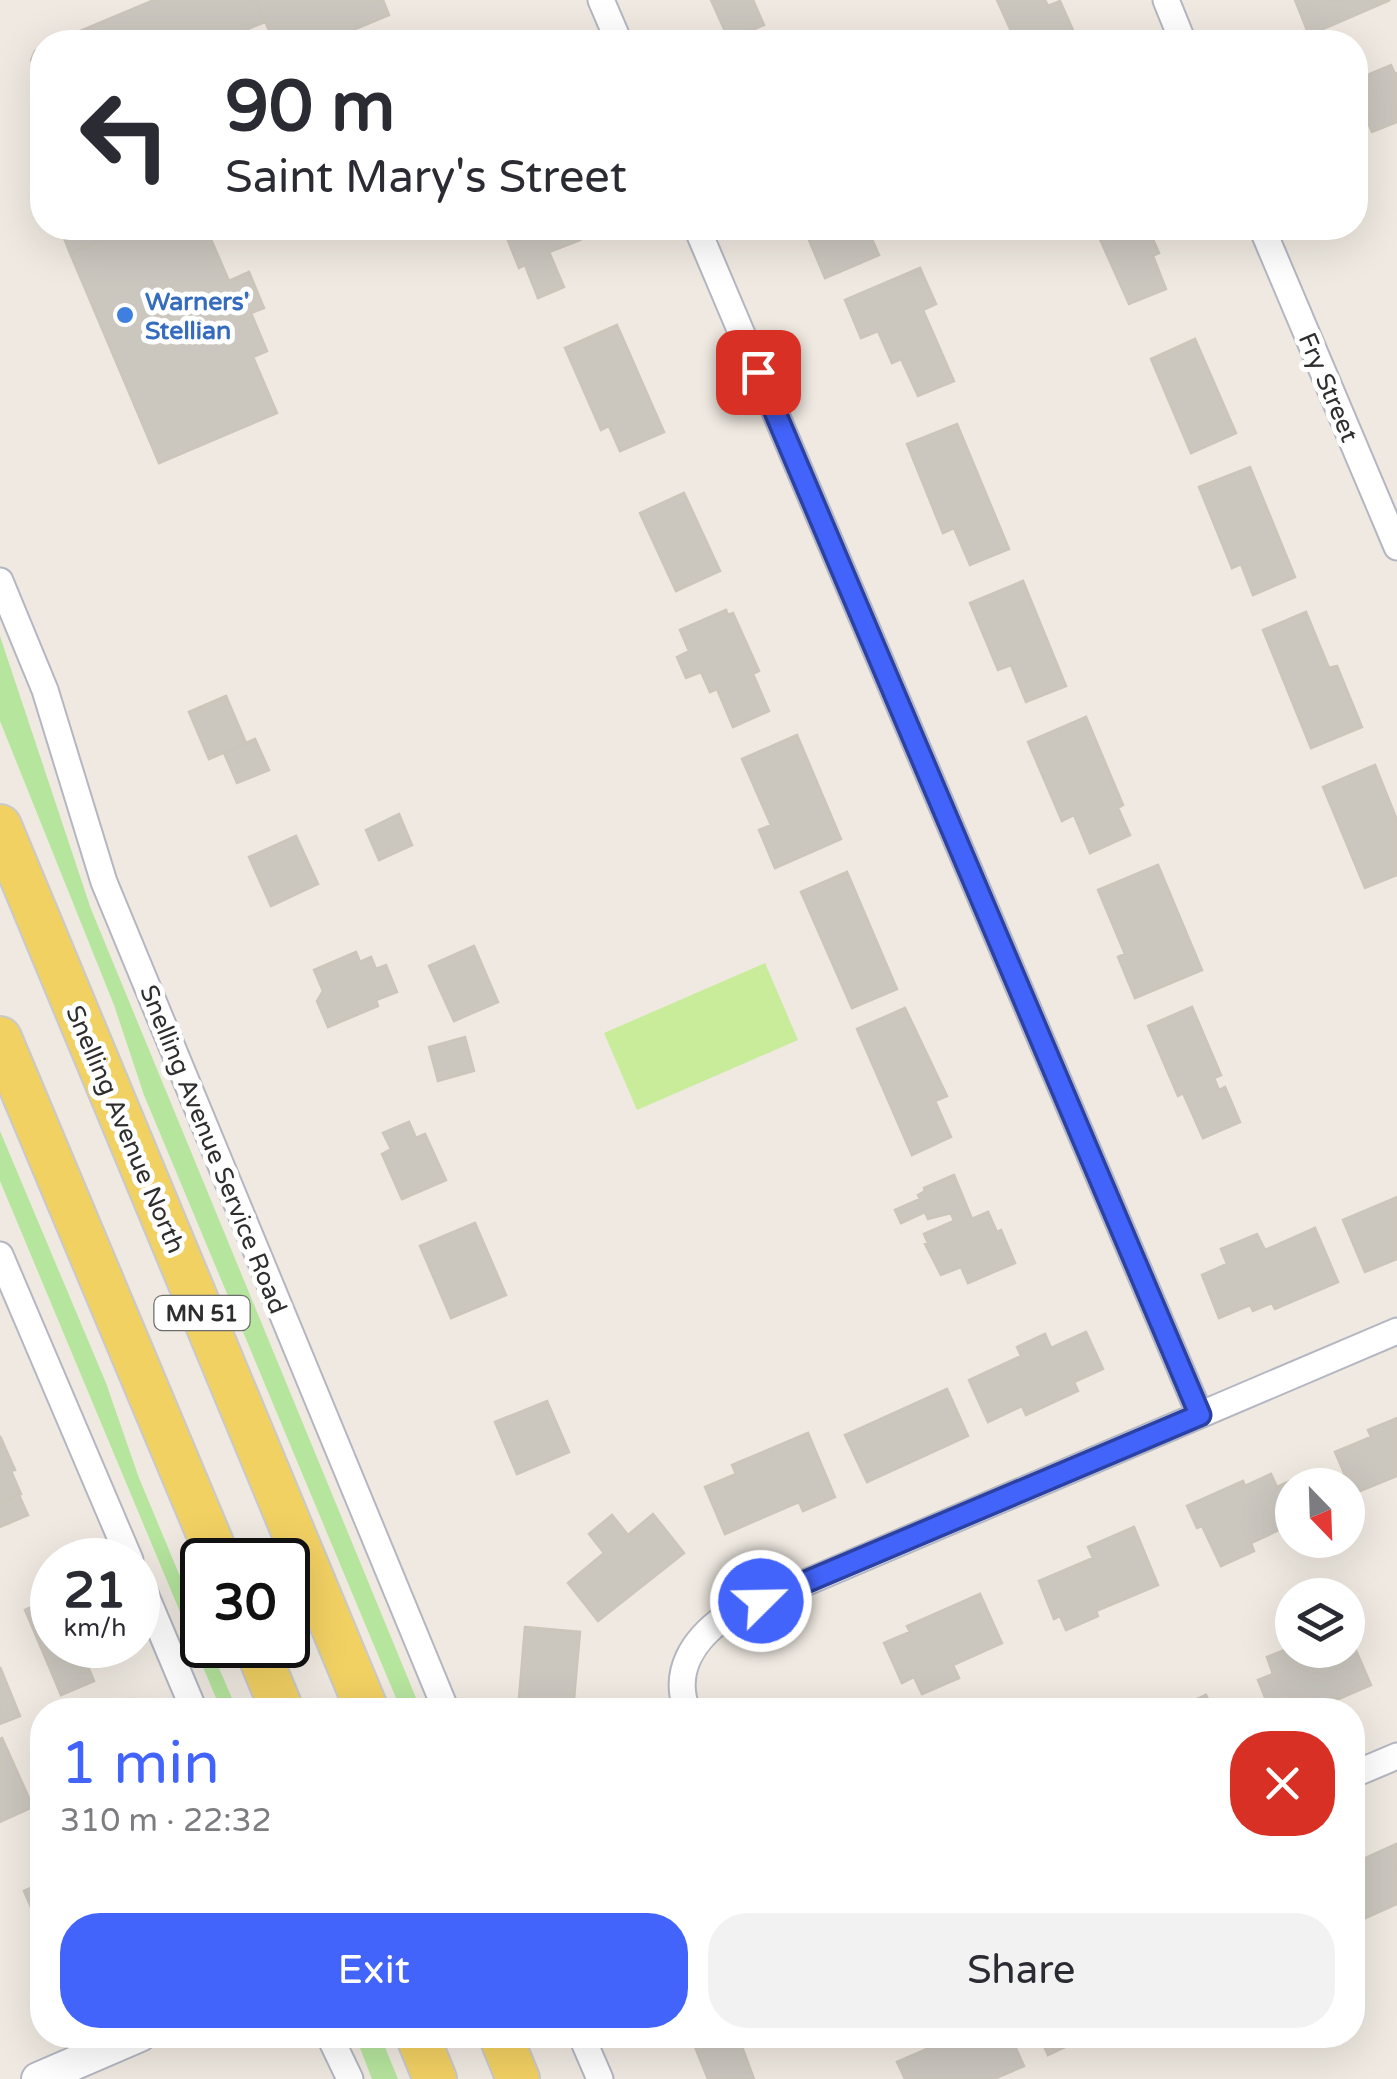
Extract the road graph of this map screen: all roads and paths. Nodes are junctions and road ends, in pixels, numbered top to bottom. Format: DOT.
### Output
graph roads {
  1 [pos="601,0"];
  2 [pos="1166,0"];
  3 [pos="614,30"];
  4 [pos="1179,30"];
  5 [pos="702,240"];
  6 [pos="1267,240"];
  7 [pos="1397,547"];
  8 [pos="0,581"];
  9 [pos="0,826"];
  10 [pos="0,1038"];
  11 [pos="0,1255"];
  12 [pos="1397,1330"];
  13 [pos="1200,1415"];
  14 [pos="121,1538"];
  15 [pos="210,1538"];
  16 [pos="160,1629"];
  17 [pos="265,1668"];
  18 [pos="189,1698"];
  19 [pos="277,1698"];
  20 [pos="362,1698"];
  21 [pos="441,1698"];
  22 [pos="685,1698"];
  23 [pos="1397,1756"];
  24 [pos="1365,1770"];
  25 [pos="110,2048"];
  26 [pos="335,2048"];
  27 [pos="422,2048"];
  28 [pos="505,2048"];
  29 [pos="587,2048"];
  30 [pos="38,2079"];
  31 [pos="350,2079"];
  32 [pos="435,2079"];
  33 [pos="518,2079"];
  34 [pos="600,2079"];
  1 -- 3 [label="street"];
  2 -- 4 [label="street"];
  5 -- 13 [label="street"];
  6 -- 7 [label="street, Fry Street"];
  8 -- 21 [label="street, Snelling Avenue Service Road"];
  9 -- 20 [label="main road, Snelling Avenue North / MN 51"];
  10 -- 15 [label="main road, MN 51"];
  11 -- 14 [label="street"];
  12 -- 13 [label="street"];
  13 -- 22 [label="street"];
  16 -- 18 [label="street"];
  17 -- 19 [label="main road"];
  23 -- 24 [label="street"];
  25 -- 30 [label="street"];
  26 -- 31 [label="street"];
  27 -- 32 [label="main road"];
  28 -- 33 [label="main road"];
  29 -- 34 [label="street"];
}
